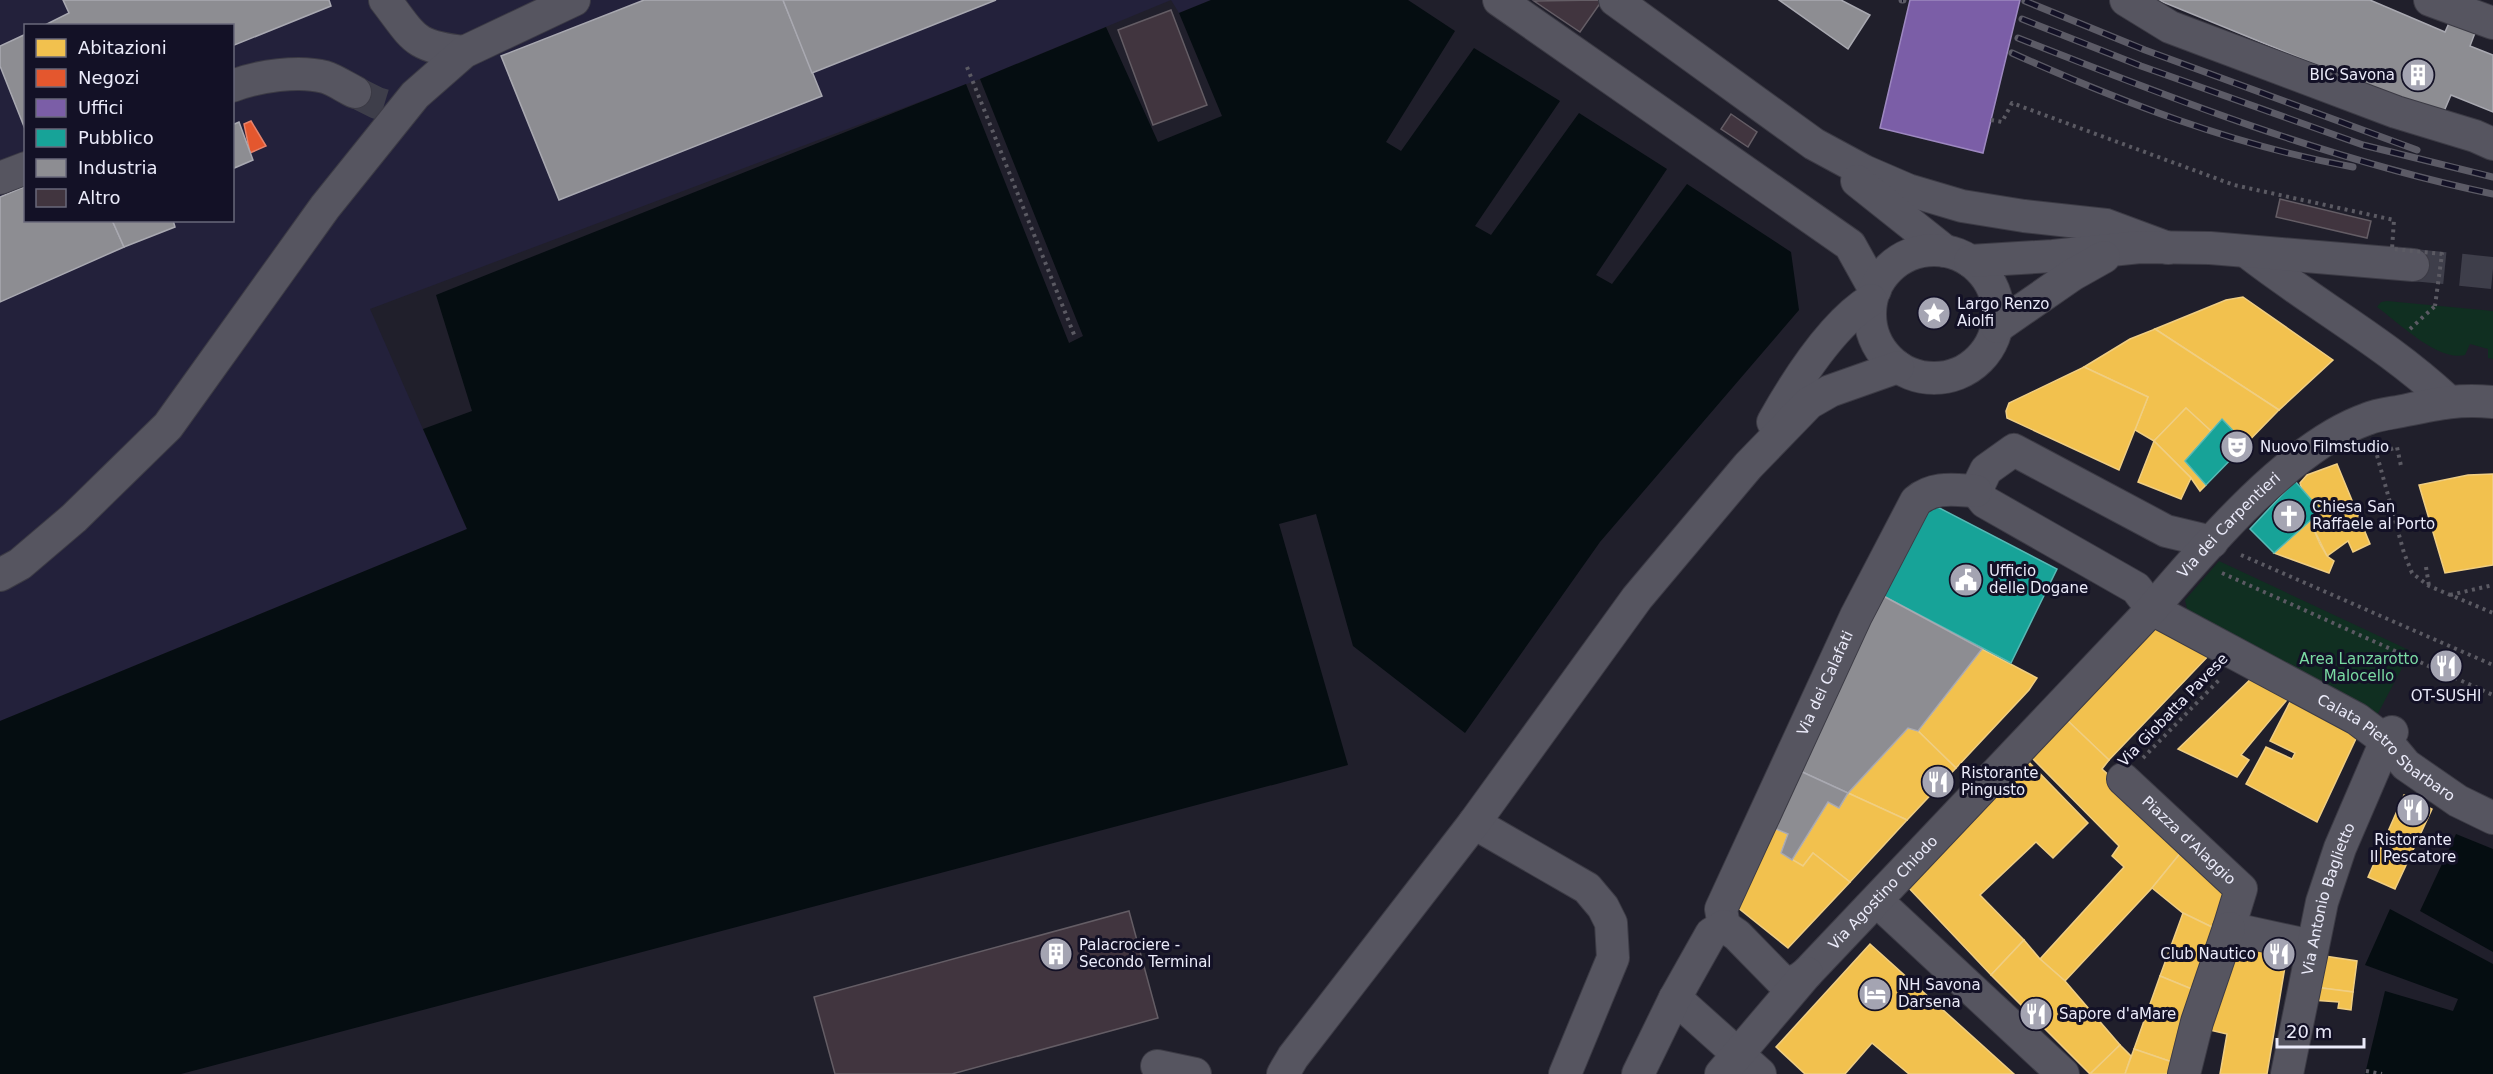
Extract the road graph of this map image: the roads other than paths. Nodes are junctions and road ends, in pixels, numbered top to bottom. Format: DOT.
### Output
graph roads {
  1 [pos="385,0"];
  2 [pos="574,0"];
  3 [pos="1499,0"];
  4 [pos="1615,0"];
  5 [pos="2126,0"];
  6 [pos="2430,0"];
  7 [pos="2493,23"];
  8 [pos="464,52"];
  9 [pos="234,85"];
  10 [pos="355,92"];
  11 [pos="1814,144"];
  12 [pos="2493,144"];
  13 [pos="24,169"];
  14 [pos="0,178"];
  15 [pos="2168,248"];
  16 [pos="2114,251"];
  17 [pos="2247,252"];
  18 [pos="1958,256"];
  19 [pos="2413,265"];
  20 [pos="1873,295"];
  21 [pos="1997,327"];
  22 [pos="1898,367"];
  23 [pos="2447,400"];
  24 [pos="2493,402"];
  25 [pos="1748,466"];
  26 [pos="1976,491"];
  27 [pos="2203,551"];
  28 [pos="0,575"];
  29 [pos="2152,609"];
  30 [pos="2389,737"];
  31 [pos="2123,779"];
  32 [pos="2493,818"];
  33 [pos="1474,823"];
  34 [pos="1876,901"];
  35 [pos="1724,926"];
  36 [pos="2229,928"];
  37 [pos="2312,946"];
  38 [pos="1807,973"];
  39 [pos="1675,998"];
  40 [pos="1157,1066"];
  41 [pos="1739,1068"];
  42 [pos="1195,1074"];
  43 [pos="1283,1074"];
  44 [pos="1565,1074"];
  45 [pos="1638,1074"];
  46 [pos="2063,1074"];
  47 [pos="2184,1074"];
  48 [pos="2287,1074"];
  1 -- 8 [label="street"];
  2 -- 8 [label="street"];
  3 -- 20 [label="street"];
  4 -- 11 [label="street"];
  5 -- 12 [label="street"];
  6 -- 7 [label="street"];
  8 -- 28 [label="street"];
  9 -- 10 [label="street"];
  11 -- 15 [label="street"];
  11 -- 18 [label="street"];
  13 -- 14 [label="street"];
  15 -- 16 [label="street"];
  15 -- 17 [label="street"];
  16 -- 18 [label="street"];
  16 -- 21 [label="street"];
  17 -- 19 [label="street"];
  17 -- 23 [label="street"];
  18 -- 20 [label="street"];
  18 -- 21 [label="street"];
  20 -- 22 [label="street"];
  20 -- 25 [label="street"];
  21 -- 22 [label="street"];
  22 -- 25 [label="street"];
  23 -- 24 [label="street, Via dei Carpentieri"];
  23 -- 27 [label="street, Via dei Carpentieri"];
  25 -- 33 [label="street"];
  26 -- 27 [label="street"];
  26 -- 29 [label="street"];
  26 -- 35 [label="street, Via dei Calafati"];
  27 -- 29 [label="street, Via dei Carpentieri"];
  29 -- 30 [label="street, Calata Pietro Sbarbaro"];
  29 -- 34 [label="street, Via Agostino Chiodo"];
  30 -- 32 [label="street, Calata Pietro Sbarbaro"];
  30 -- 37 [label="street, Via Antonio Baglietto"];
  31 -- 36 [label="street, Piazza d'Alaggio"];
  33 -- 43 [label="street"];
  33 -- 44 [label="street"];
  34 -- 38 [label="street, Via Agostino Chiodo"];
  34 -- 46 [label="street"];
  35 -- 38 [label="street"];
  35 -- 39 [label="street"];
  36 -- 37 [label="street"];
  36 -- 47 [label="street"];
  37 -- 48 [label="street, Via Antonio Baglietto"];
  38 -- 41 [label="street, Via Agostino Chiodo"];
  39 -- 41 [label="street"];
  39 -- 45 [label="street"];
  40 -- 42 [label="street"];
}
